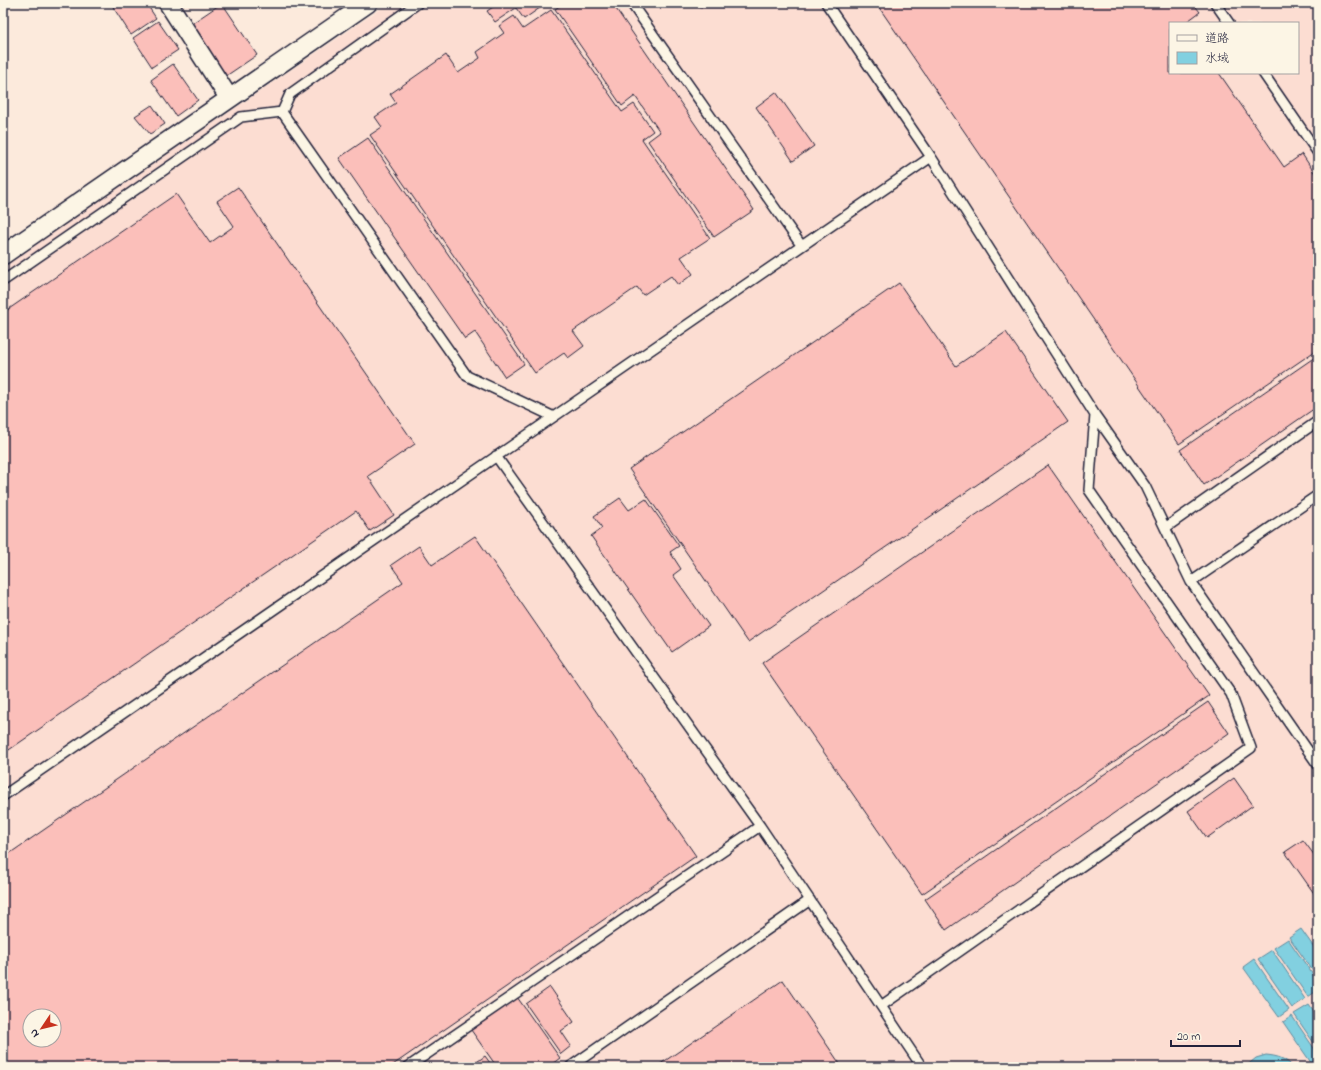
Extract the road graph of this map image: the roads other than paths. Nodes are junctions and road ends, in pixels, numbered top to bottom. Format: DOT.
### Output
graph roads {
  1 [pos="168,3"];
  2 [pos="368,3"];
  3 [pos="418,3"];
  4 [pos="631,3"];
  5 [pos="826,3"];
  6 [pos="1215,3"];
  7 [pos="1228,22"];
  8 [pos="1264,74"];
  9 [pos="229,98"];
  10 [pos="282,112"];
  11 [pos="1318,153"];
  12 [pos="931,157"];
  13 [pos="800,246"];
  14 [pos="3,256"];
  15 [pos="3,281"];
  16 [pos="1095,415"];
  17 [pos="552,416"];
  18 [pos="1318,421"];
  19 [pos="496,456"];
  20 [pos="1318,495"];
  21 [pos="1165,528"];
  22 [pos="1191,582"];
  23 [pos="1318,765"];
  24 [pos="3,796"];
  25 [pos="760,826"];
  26 [pos="810,900"];
  27 [pos="881,1006"];
  28 [pos="408,1067"];
  29 [pos="570,1067"];
  30 [pos="922,1067"];
  1 -- 9 [label="street"];
  2 -- 9 [label="street"];
  3 -- 10 [label="lane"];
  4 -- 13 [label="lane"];
  5 -- 12 [label="lane"];
  6 -- 7 [label="lane"];
  8 -- 11 [label="lane"];
  9 -- 14 [label="street"];
  10 -- 15 [label="lane"];
  10 -- 17 [label="lane"];
  12 -- 13 [label="lane"];
  12 -- 16 [label="lane"];
  13 -- 17 [label="lane"];
  16 -- 21 [label="lane"];
  16 -- 27 [label="lane"];
  17 -- 19 [label="lane"];
  18 -- 21 [label="lane"];
  19 -- 24 [label="lane"];
  19 -- 25 [label="lane"];
  20 -- 22 [label="lane"];
  21 -- 22 [label="lane"];
  22 -- 23 [label="lane"];
  25 -- 26 [label="lane"];
  25 -- 28 [label="lane"];
  26 -- 27 [label="lane"];
  26 -- 29 [label="lane"];
  27 -- 30 [label="lane"];
}
